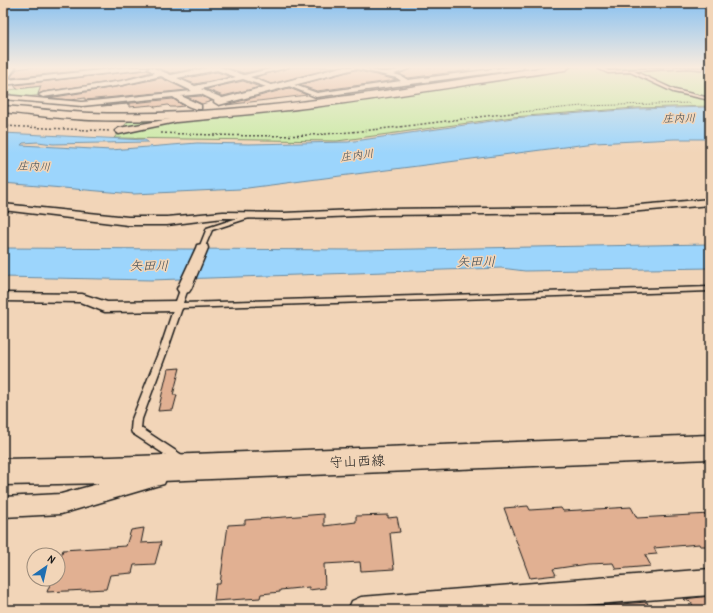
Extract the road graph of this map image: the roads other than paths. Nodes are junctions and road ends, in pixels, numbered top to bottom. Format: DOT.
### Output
graph roads {
  1 [pos="71,96"];
  2 [pos="113,96"];
  3 [pos="171,96"];
  4 [pos="176,96"];
  5 [pos="210,96"];
  6 [pos="244,96"];
  7 [pos="360,96"];
  8 [pos="695,96"];
  9 [pos="3,98"];
  10 [pos="20,99"];
  11 [pos="710,99"];
  12 [pos="222,101"];
  13 [pos="198,107"];
  14 [pos="280,107"];
  15 [pos="3,109"];
  16 [pos="67,115"];
  17 [pos="119,131"];
  18 [pos="710,202"];
  19 [pos="3,207"];
  20 [pos="253,215"];
  21 [pos="202,248"];
  22 [pos="184,289"];
  23 [pos="710,289"];
  24 [pos="3,297"];
  25 [pos="177,306"];
  26 [pos="710,447"];
  27 [pos="191,466"];
  28 [pos="3,472"];
  29 [pos="3,507"];
  30 [pos="710,582"];
  31 [pos="361,610"];
  1 -- 10 [label="street"];
  2 -- 10 [label="street"];
  3 -- 4 [label="street"];
  4 -- 13 [label="street"];
  5 -- 12 [label="street"];
  6 -- 12 [label="main road"];
  7 -- 14 [label="main road"];
  8 -- 11 [label="lane"];
  9 -- 10 [label="street"];
  12 -- 13 [label="main road"];
  13 -- 16 [label="main road"];
  14 -- 16 [label="main road"];
  14 -- 17 [label="street"];
  15 -- 16 [label="main road"];
  18 -- 20 [label="street"];
  19 -- 20 [label="street"];
  20 -- 21 [label="lane"];
  21 -- 22 [label="street"];
  22 -- 25 [label="lane"];
  23 -- 25 [label="lane"];
  24 -- 25 [label="street"];
  25 -- 27 [label="lane"];
  26 -- 27 [label="main road, 守山西線"];
  27 -- 28 [label="main road, 守山西線"];
  27 -- 29 [label="street"];
  30 -- 31 [label="street"];
}
